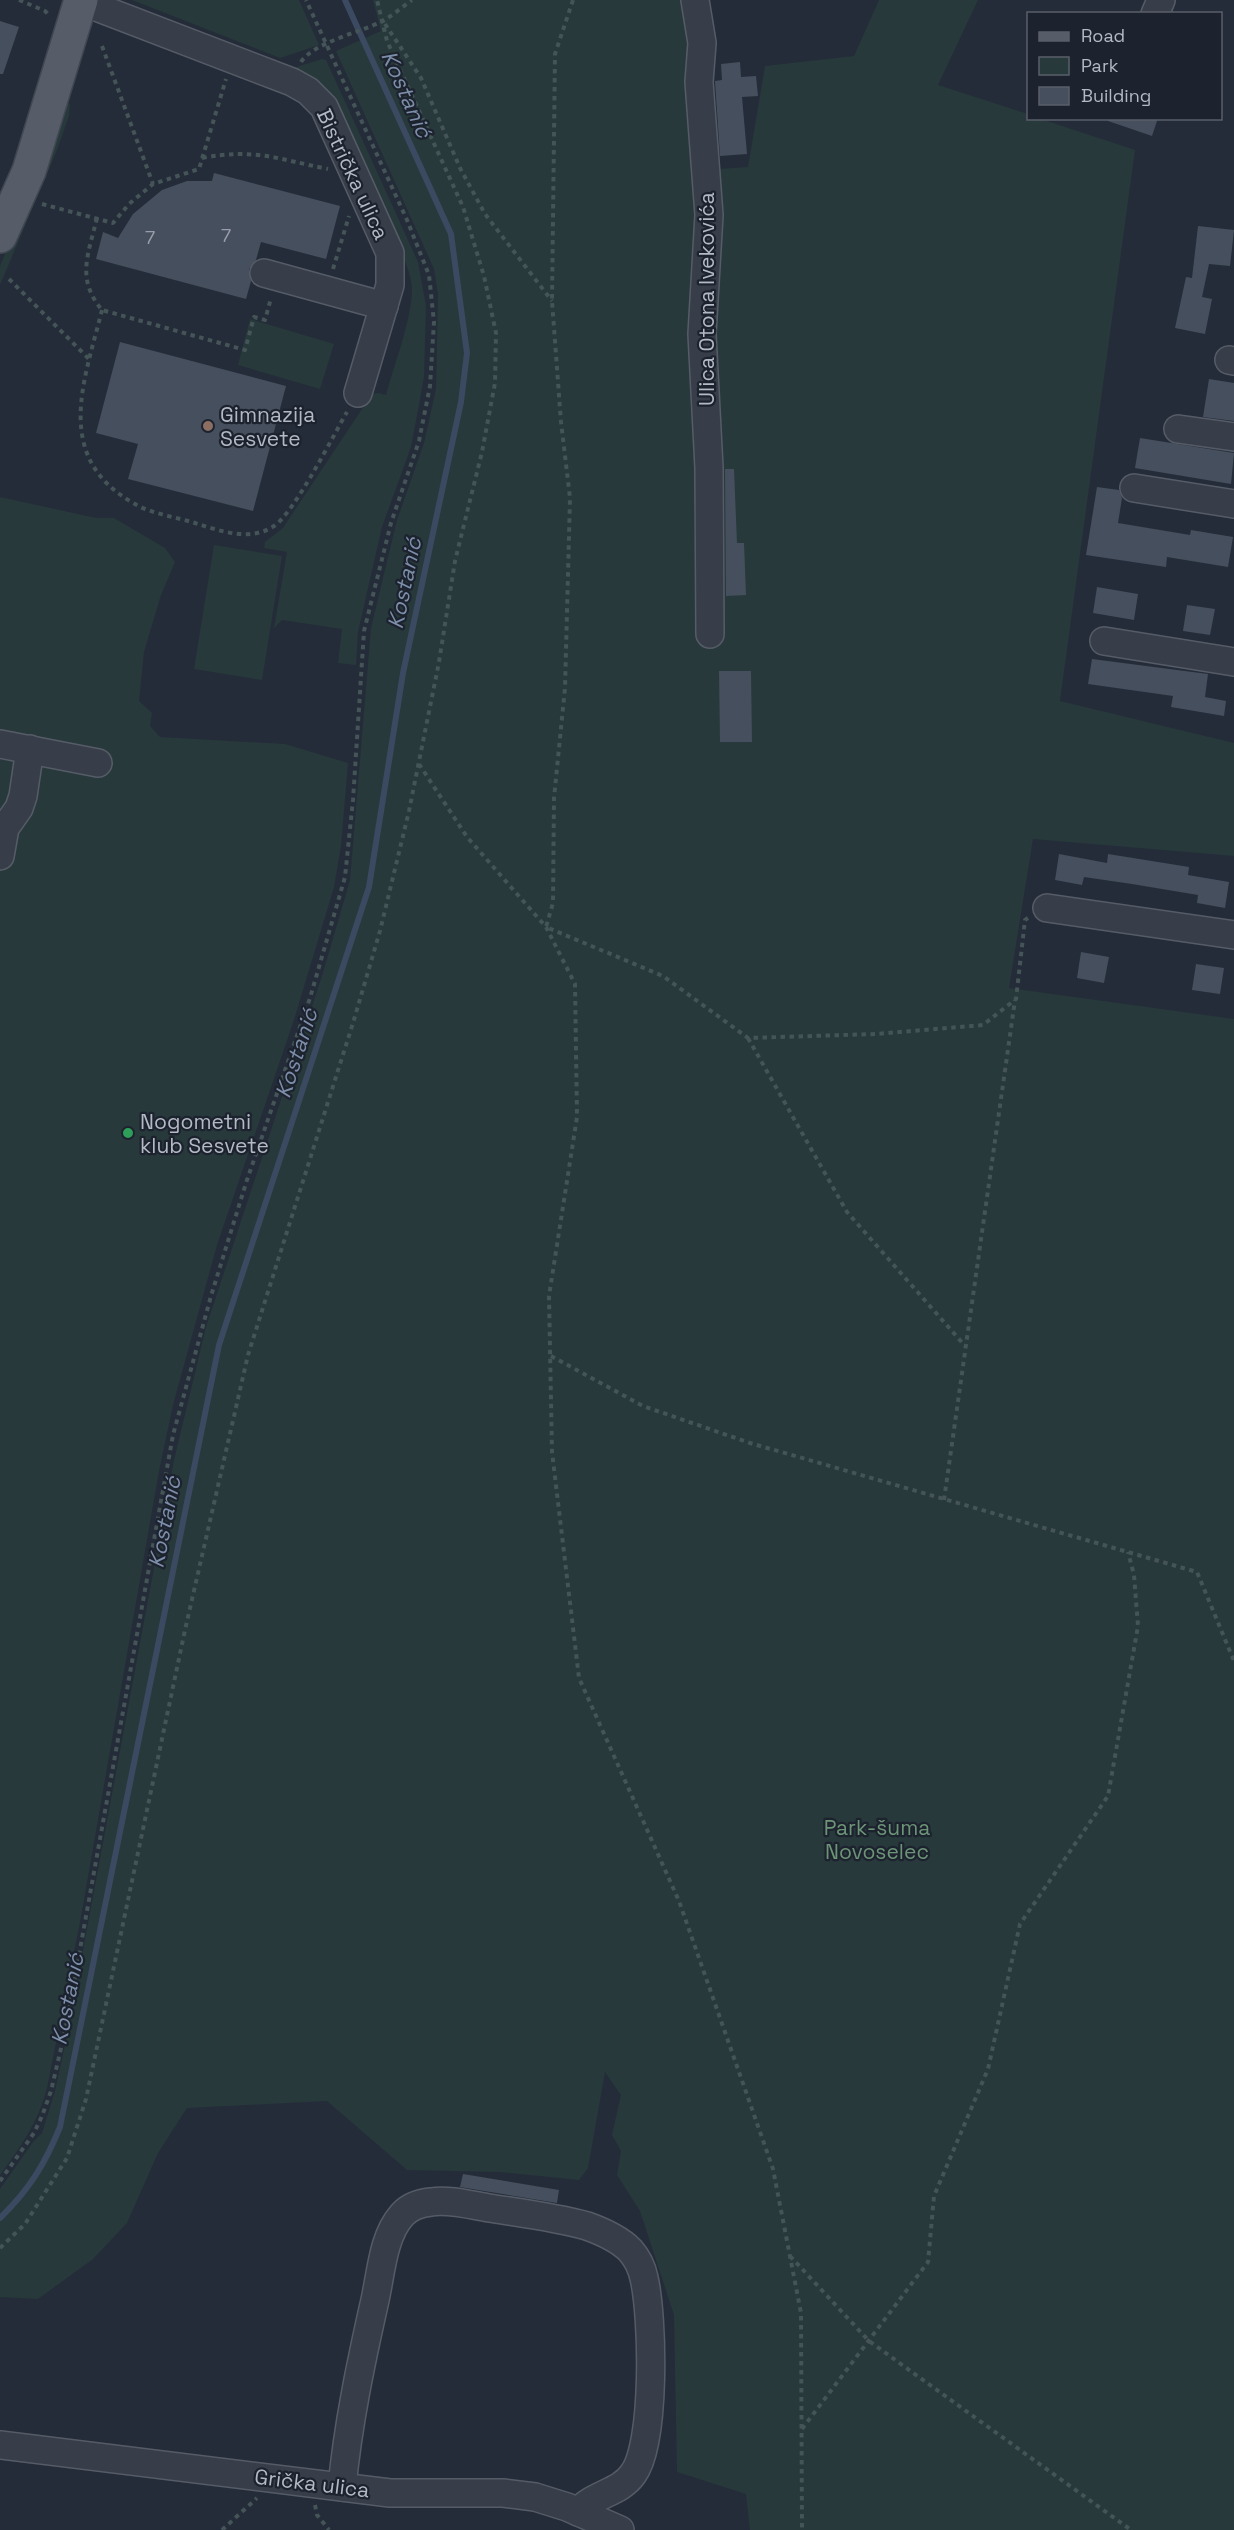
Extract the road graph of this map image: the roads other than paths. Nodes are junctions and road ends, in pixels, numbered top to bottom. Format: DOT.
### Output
graph roads {
  1 [pos="80,0"];
  2 [pos="695,0"];
  3 [pos="0,236"];
  4 [pos="271,274"];
  5 [pos="384,306"];
  6 [pos="358,393"];
  7 [pos="1178,429"];
  8 [pos="1234,437"];
  9 [pos="1134,488"];
  10 [pos="1234,504"];
  11 [pos="710,634"];
  12 [pos="1104,641"];
  13 [pos="1234,662"];
  14 [pos="0,744"];
  15 [pos="30,749"];
  16 [pos="98,763"];
  17 [pos="0,856"];
  18 [pos="1047,908"];
  19 [pos="1234,935"];
  20 [pos="0,2445"];
  21 [pos="342,2487"];
  22 [pos="578,2512"];
  23 [pos="620,2530"];
  1 -- 3 [label="main road, Bistrička ulica"];
  1 -- 5 [label="street, Bistrička ulica"];
  2 -- 11 [label="street, Ulica Otona Ivekovića"];
  4 -- 5 [label="street"];
  5 -- 6 [label="street, Bistrička ulica"];
  7 -- 8 [label="street"];
  9 -- 10 [label="street"];
  12 -- 13 [label="street"];
  14 -- 15 [label="street"];
  15 -- 16 [label="street"];
  15 -- 17 [label="street"];
  18 -- 19 [label="street"];
  20 -- 21 [label="street, Grička ulica"];
  21 -- 22 [label="street, Grička ulica"];
  21 -- 22 [label="street"];
  22 -- 23 [label="street, Grička ulica"];
}
